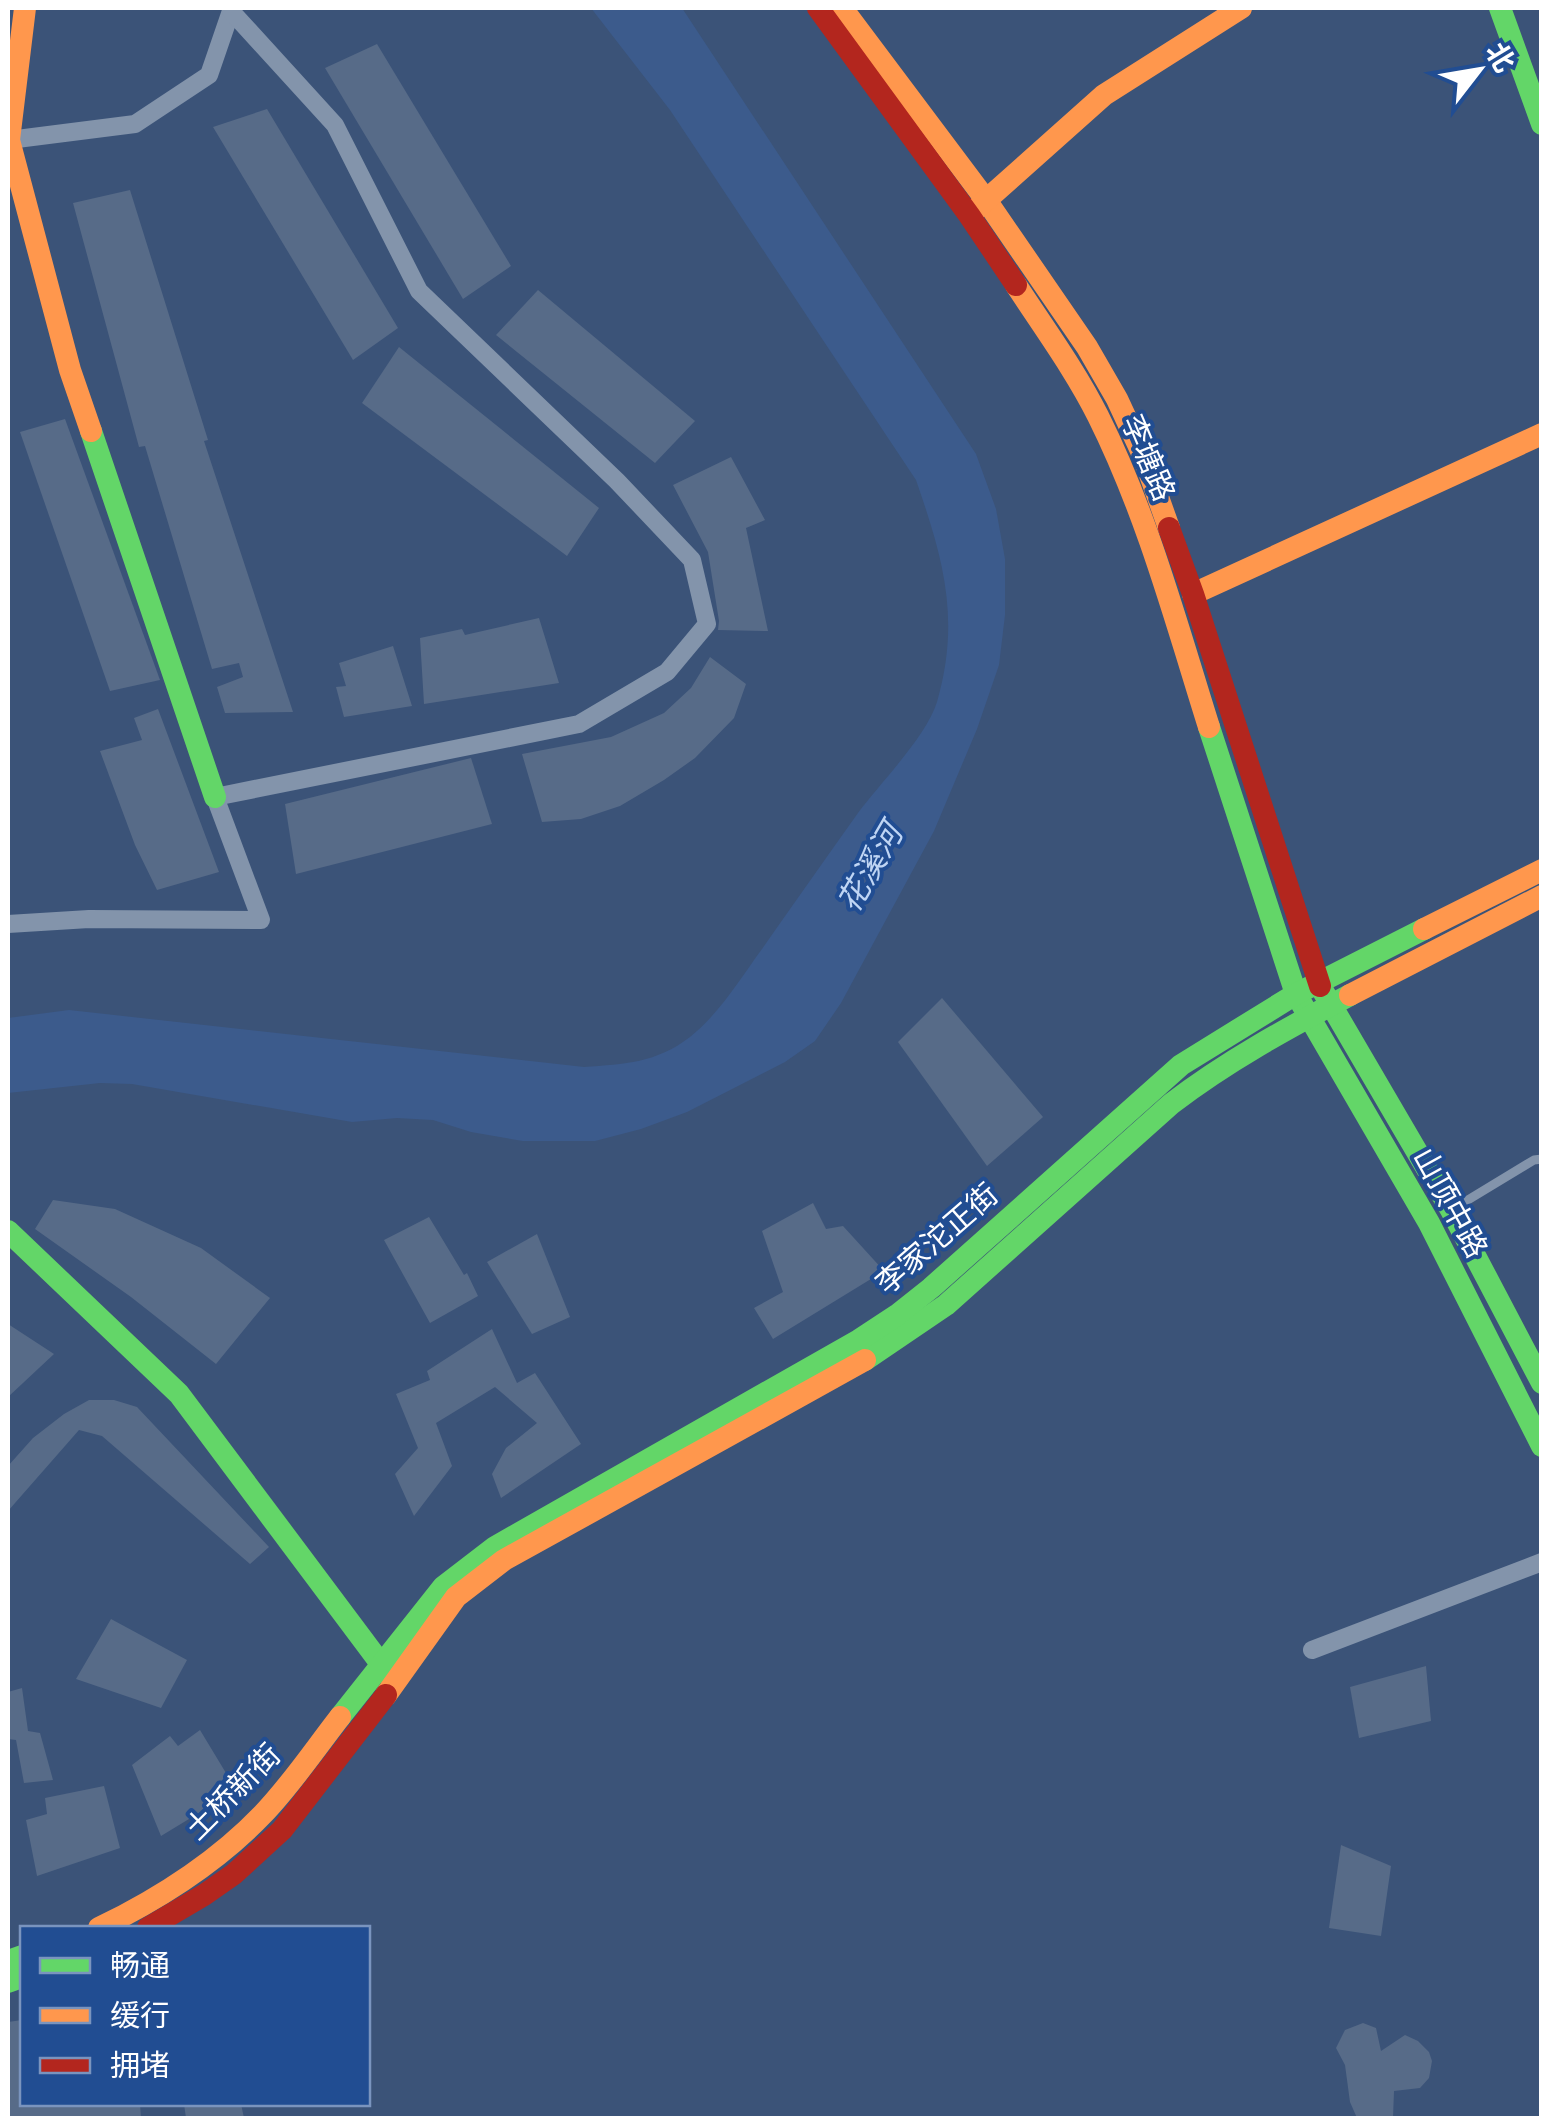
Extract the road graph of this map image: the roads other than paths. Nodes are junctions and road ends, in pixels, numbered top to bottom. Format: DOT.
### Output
graph roads {
  1 [pos="25,8"];
  2 [pos="818,8"];
  3 [pos="842,8"];
  4 [pos="1241,8"];
  5 [pos="1500,8"];
  6 [pos="232,9"];
  7 [pos="1542,124"];
  8 [pos="9,140"];
  9 [pos="977,208"];
  10 [pos="1542,434"];
  11 [pos="1193,594"];
  12 [pos="215,797"];
  13 [pos="1542,870"];
  14 [pos="1542,896"];
  15 [pos="8,924"];
  16 [pos="1319,984"];
  17 [pos="1296,994"];
  18 [pos="1331,1005"];
  19 [pos="1308,1017"];
  20 [pos="1542,1159"];
  21 [pos="1451,1210"];
  22 [pos="8,1230"];
  23 [pos="1542,1383"];
  24 [pos="1542,1446"];
  25 [pos="1542,1562"];
  26 [pos="1312,1650"];
  27 [pos="389,1674"];
  28 [pos="103,1926"];
  29 [pos="151,1926"];
  1 -- 8 [label="main road"];
  2 -- 9 [label="main road, 李塘路"];
  3 -- 9 [label="main road, 李塘路"];
  4 -- 9 [label="main road"];
  5 -- 7 [label="main road"];
  6 -- 8 [label="street"];
  6 -- 12 [label="street"];
  8 -- 12 [label="main road"];
  9 -- 11 [label="main road, 李塘路"];
  9 -- 17 [label="main road, 李塘路"];
  10 -- 11 [label="main road"];
  11 -- 16 [label="main road, 李塘路"];
  12 -- 15 [label="street"];
  13 -- 16 [label="main road, 李家沱正街"];
  14 -- 18 [label="main road, 李家沱正街"];
  16 -- 17 [label="main road, 李家沱正街"];
  16 -- 18 [label="main road, 山顶中路"];
  17 -- 19 [label="main road, 山顶中路"];
  17 -- 27 [label="main road, 李家沱正街"];
  18 -- 19 [label="main road, 李家沱正街"];
  18 -- 21 [label="main road, 山顶中路"];
  19 -- 24 [label="main road, 山顶中路"];
  19 -- 27 [label="main road, 李家沱正街"];
  20 -- 21 [label="lane"];
  21 -- 23 [label="main road, 山顶中路"];
  22 -- 27 [label="main road"];
  25 -- 26 [label="street"];
  27 -- 28 [label="main road, 土桥新街"];
  27 -- 29 [label="main road, 土桥新街"];
}
